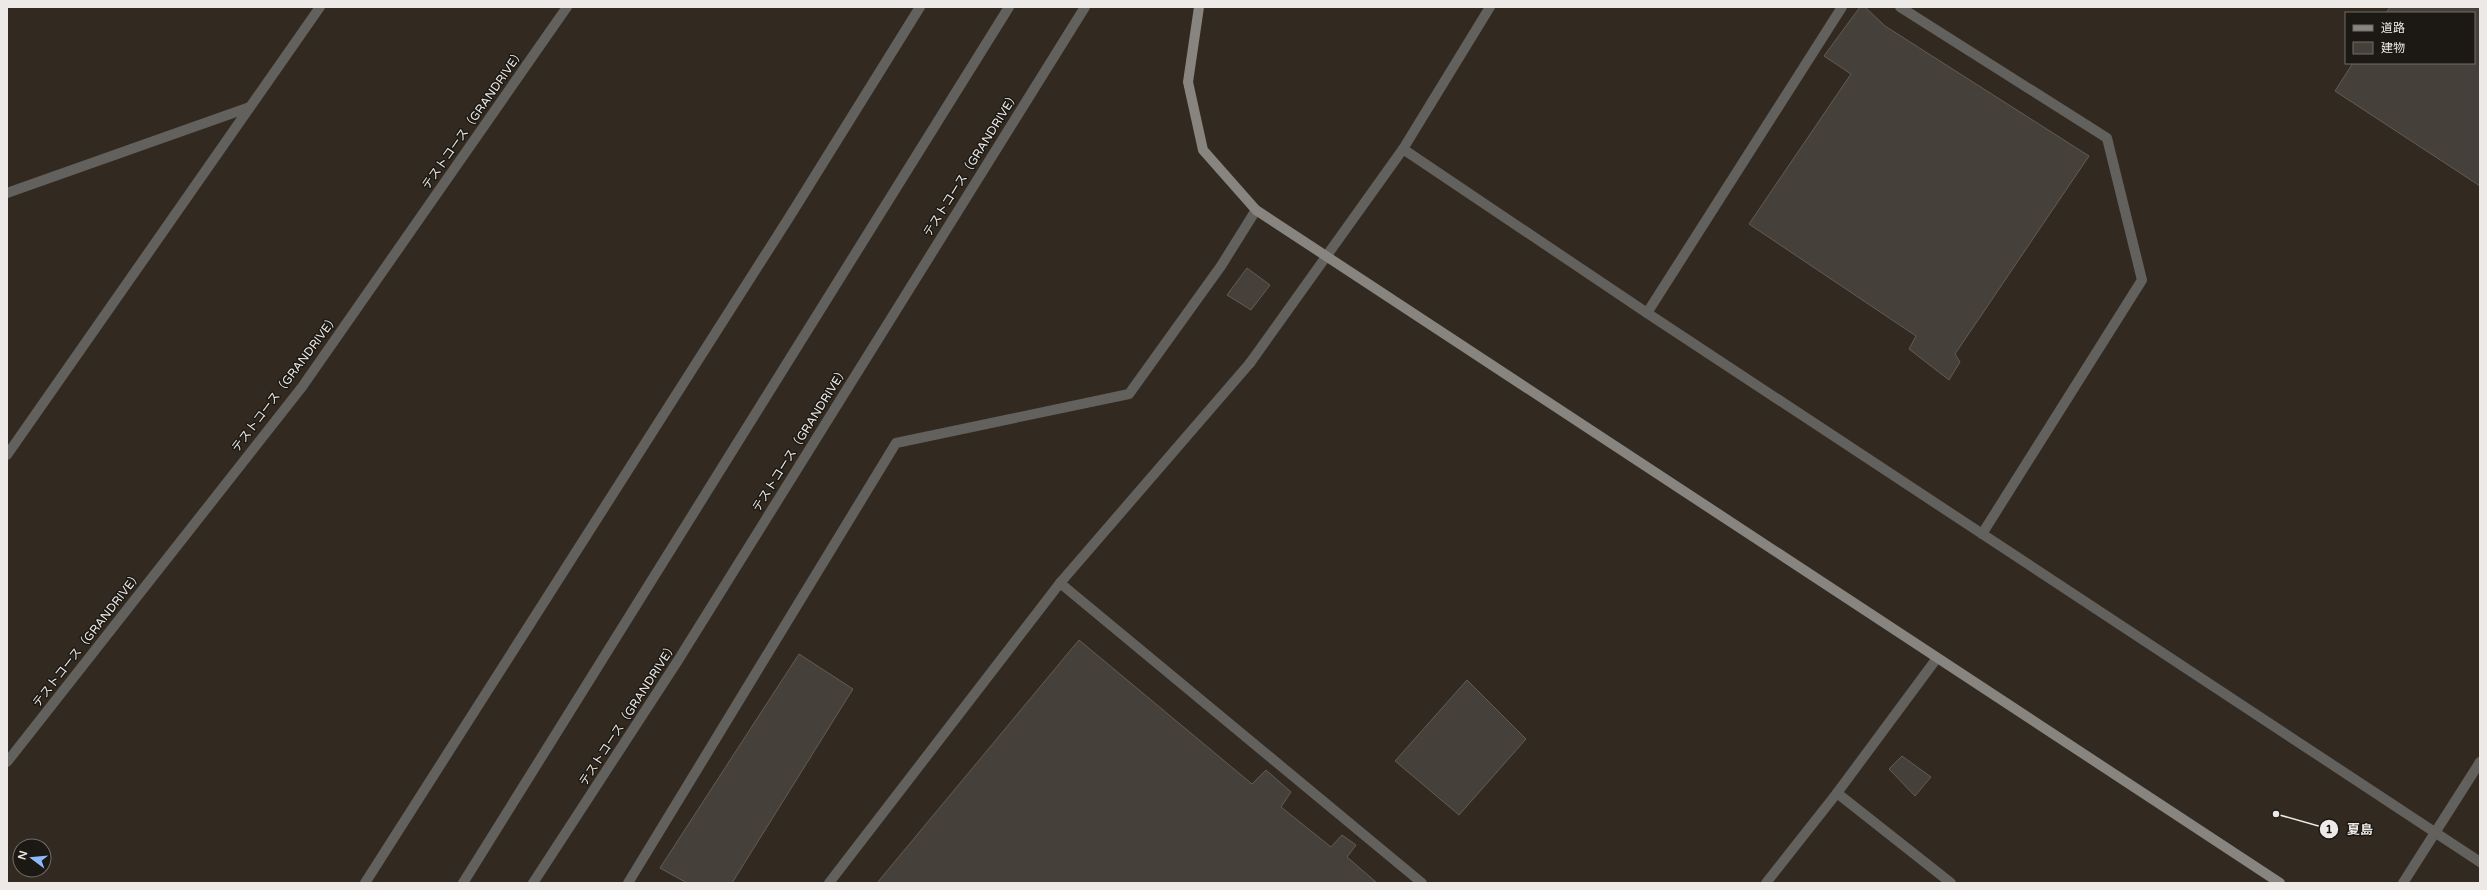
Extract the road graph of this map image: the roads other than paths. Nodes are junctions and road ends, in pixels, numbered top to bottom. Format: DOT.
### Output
graph roads {
  1 [pos="320,7"];
  2 [pos="568,7"];
  3 [pos="920,7"];
  4 [pos="1009,7"];
  5 [pos="1085,7"];
  6 [pos="1199,7"];
  7 [pos="1490,7"];
  8 [pos="1842,7"];
  9 [pos="1900,7"];
  10 [pos="250,107"];
  11 [pos="1403,149"];
  12 [pos="7,193"];
  13 [pos="1256,210"];
  14 [pos="1646,314"];
  15 [pos="7,454"];
  16 [pos="1982,534"];
  17 [pos="1060,583"];
  18 [pos="1937,658"];
  19 [pos="7,762"];
  20 [pos="2480,762"];
  21 [pos="1837,794"];
  22 [pos="2434,832"];
  23 [pos="2480,862"];
  24 [pos="365,883"];
  25 [pos="463,883"];
  26 [pos="533,883"];
  27 [pos="628,883"];
  28 [pos="829,883"];
  29 [pos="1422,883"];
  30 [pos="1766,883"];
  31 [pos="1951,883"];
  32 [pos="2280,883"];
  33 [pos="2403,883"];
  1 -- 10 [label="street"];
  2 -- 19 [label="street, テストコース（GRANDRIVE）"];
  3 -- 24 [label="street"];
  4 -- 25 [label="street"];
  5 -- 26 [label="street, テストコース（GRANDRIVE）"];
  6 -- 13 [label="street"];
  7 -- 11 [label="street"];
  8 -- 14 [label="street"];
  9 -- 16 [label="street"];
  10 -- 12 [label="street"];
  10 -- 15 [label="street"];
  11 -- 14 [label="street"];
  11 -- 17 [label="street"];
  13 -- 18 [label="street"];
  13 -- 27 [label="street"];
  14 -- 16 [label="street"];
  16 -- 22 [label="street"];
  17 -- 28 [label="street"];
  17 -- 29 [label="street"];
  18 -- 21 [label="street"];
  18 -- 32 [label="street"];
  20 -- 22 [label="street"];
  21 -- 30 [label="street"];
  21 -- 31 [label="street"];
  22 -- 23 [label="street"];
  22 -- 33 [label="street"];
}
